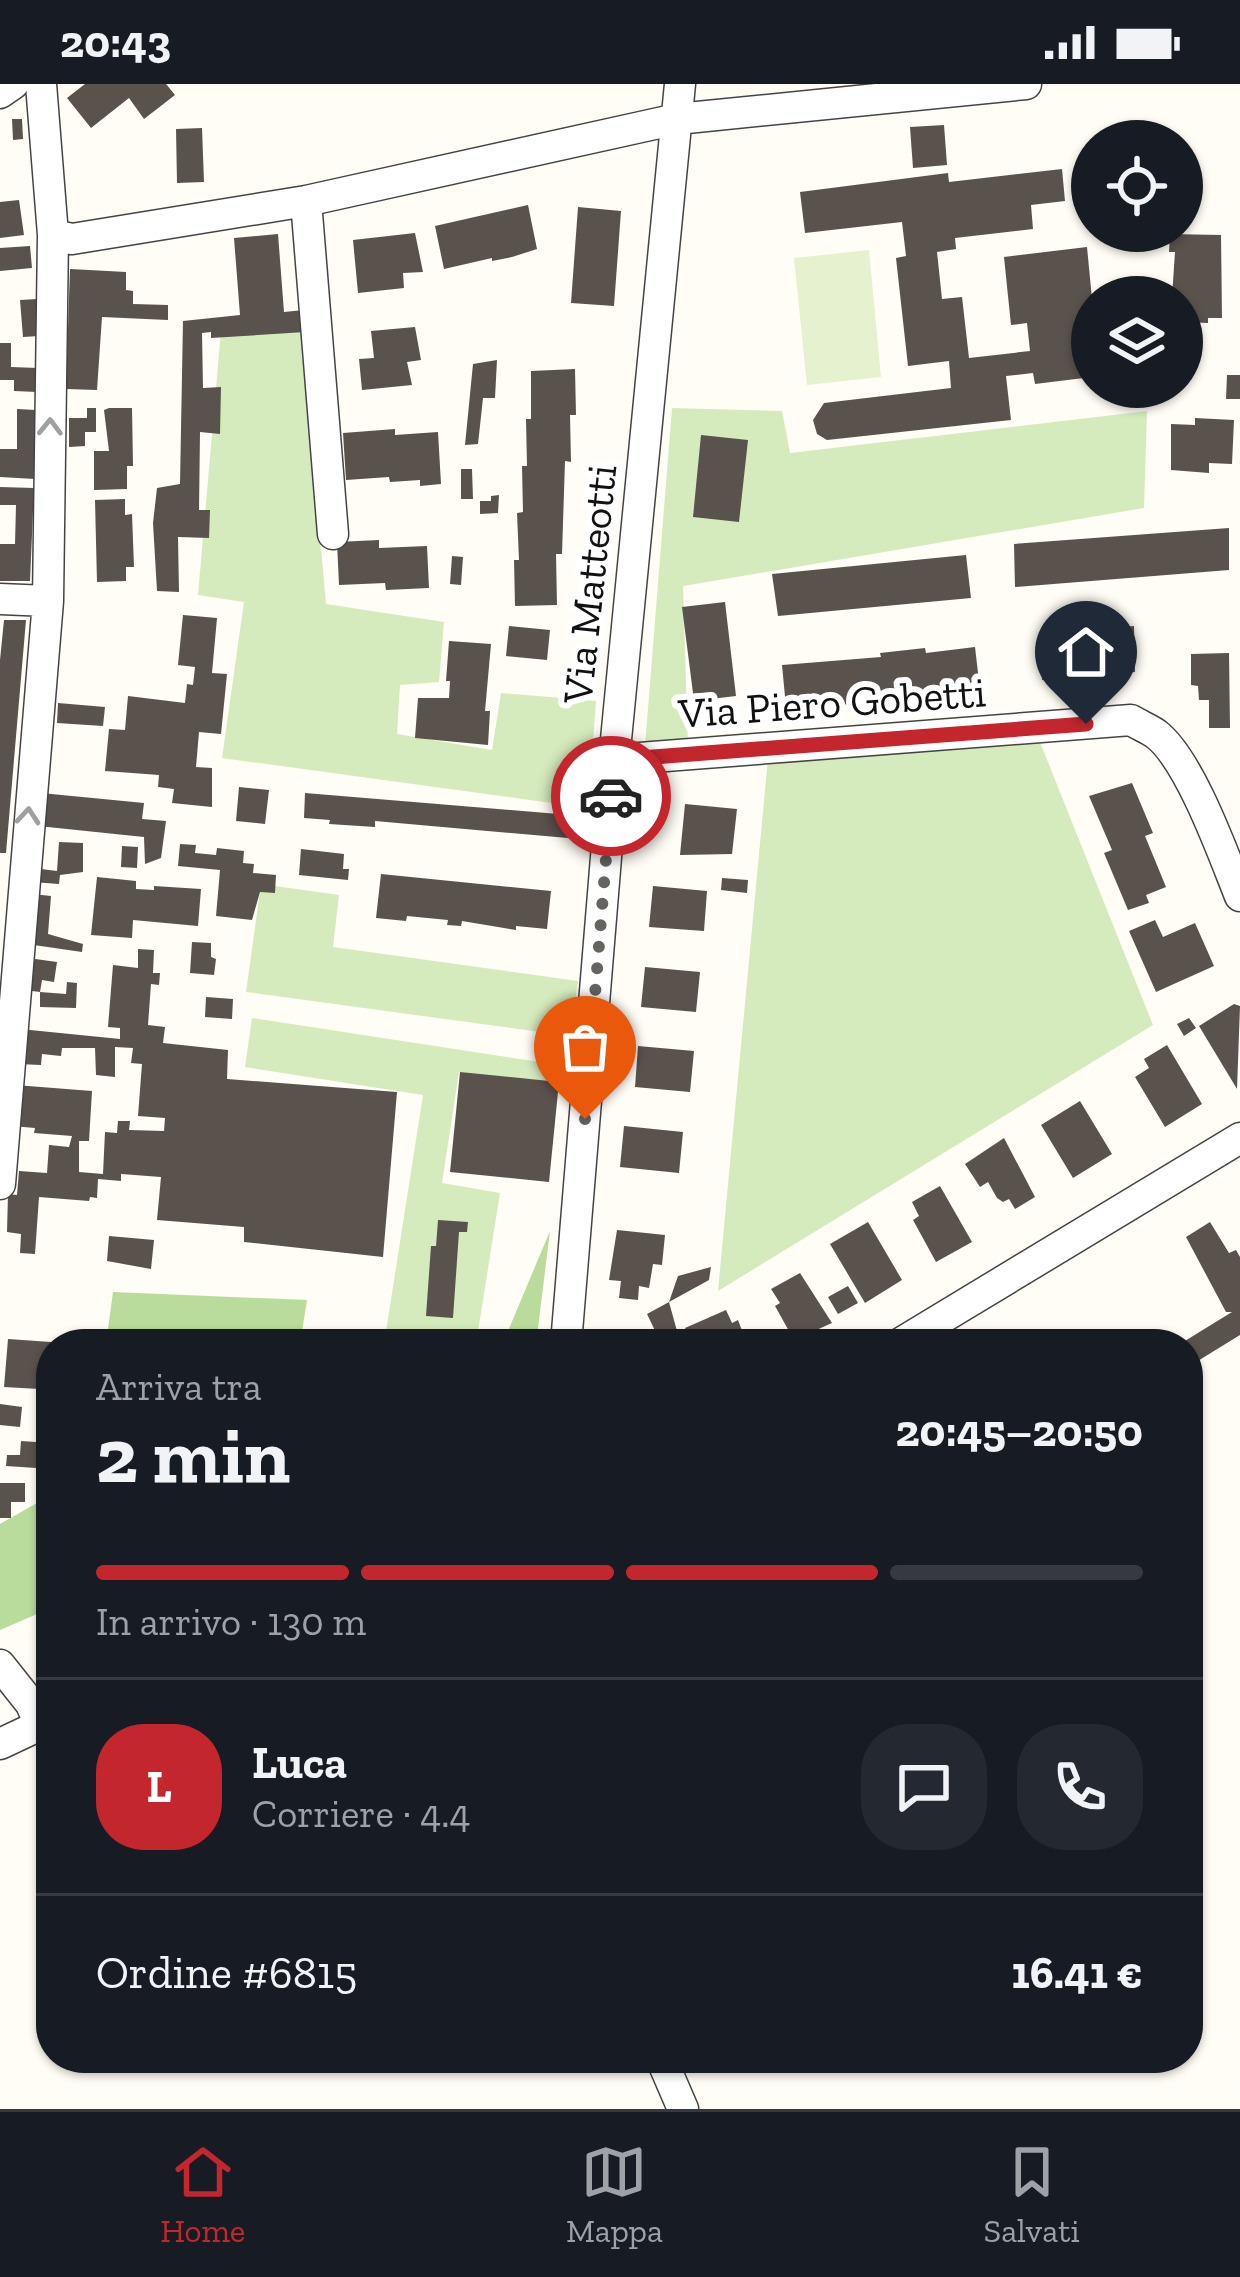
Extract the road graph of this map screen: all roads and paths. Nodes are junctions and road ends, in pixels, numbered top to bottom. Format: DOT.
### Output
graph roads {
  1 [pos="13,84"];
  2 [pos="41,84"];
  3 [pos="680,84"];
  4 [pos="1026,84"];
  5 [pos="0,93"];
  6 [pos="676,119"];
  7 [pos="306,201"];
  8 [pos="52,236"];
  9 [pos="333,535"];
  10 [pos="0,599"];
  11 [pos="48,601"];
  12 [pos="614,760"];
  13 [pos="1226,821"];
  14 [pos="12,862"];
  15 [pos="1240,896"];
  16 [pos="1240,1138"];
  17 [pos="0,1184"];
  18 [pos="567,1329"];
  19 [pos="924,1329"];
  20 [pos="0,1665"];
  21 [pos="36,1711"];
  22 [pos="36,1727"];
  23 [pos="0,1744"];
  24 [pos="667,2073"];
  25 [pos="683,2109"];
  1 -- 5 [label="street"];
  2 -- 8 [label="street"];
  3 -- 6 [label="street, Via Matteotti"];
  4 -- 6 [label="street"];
  6 -- 7 [label="street"];
  6 -- 12 [label="street, Via Matteotti"];
  7 -- 8 [label="street"];
  7 -- 9 [label="street"];
  11 -- 8 [label="street, one-way"];
  10 -- 11 [label="street"];
  14 -- 11 [label="street, one-way"];
  12 -- 13 [label="street, Via Piero Gobetti"];
  12 -- 18 [label="street, Via Matteotti"];
  13 -- 15 [label="street, Via Piero Gobetti"];
  14 -- 17 [label="street"];
  16 -- 19 [label="street"];
  20 -- 21 [label="street"];
  22 -- 23 [label="street"];
  24 -- 25 [label="street"];
}
